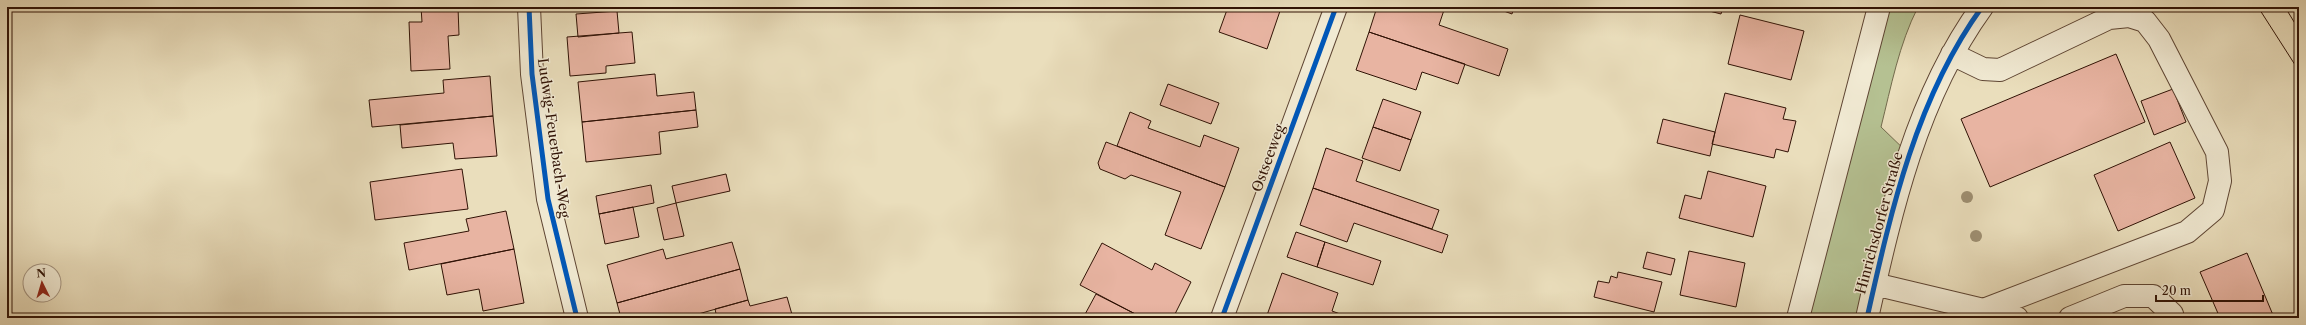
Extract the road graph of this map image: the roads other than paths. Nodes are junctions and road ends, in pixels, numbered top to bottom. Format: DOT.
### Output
graph roads {
  1 [pos="529,7"];
  2 [pos="1336,7"];
  3 [pos="1879,7"];
  4 [pos="1982,7"];
  5 [pos="1952,54"];
  6 [pos="1874,284"];
  7 [pos="1986,309"];
  8 [pos="577,318"];
  9 [pos="1222,318"];
  10 [pos="1798,318"];
  11 [pos="1866,318"];
  12 [pos="2017,318"];
  13 [pos="2070,318"];
  14 [pos="2173,318"];
  1 -- 8 [label="street, Ludwig-Feuerbach-Weg"];
  2 -- 9 [label="street, Ostseeweg"];
  3 -- 10 [label="street"];
  4 -- 5 [label="street, Hinrichsdorfer Straße"];
  5 -- 6 [label="street, Hinrichsdorfer Straße"];
  5 -- 7 [label="street"];
  6 -- 7 [label="street"];
  6 -- 11 [label="street, Hinrichsdorfer Straße"];
  7 -- 12 [label="street"];
  13 -- 14 [label="street"];
}
